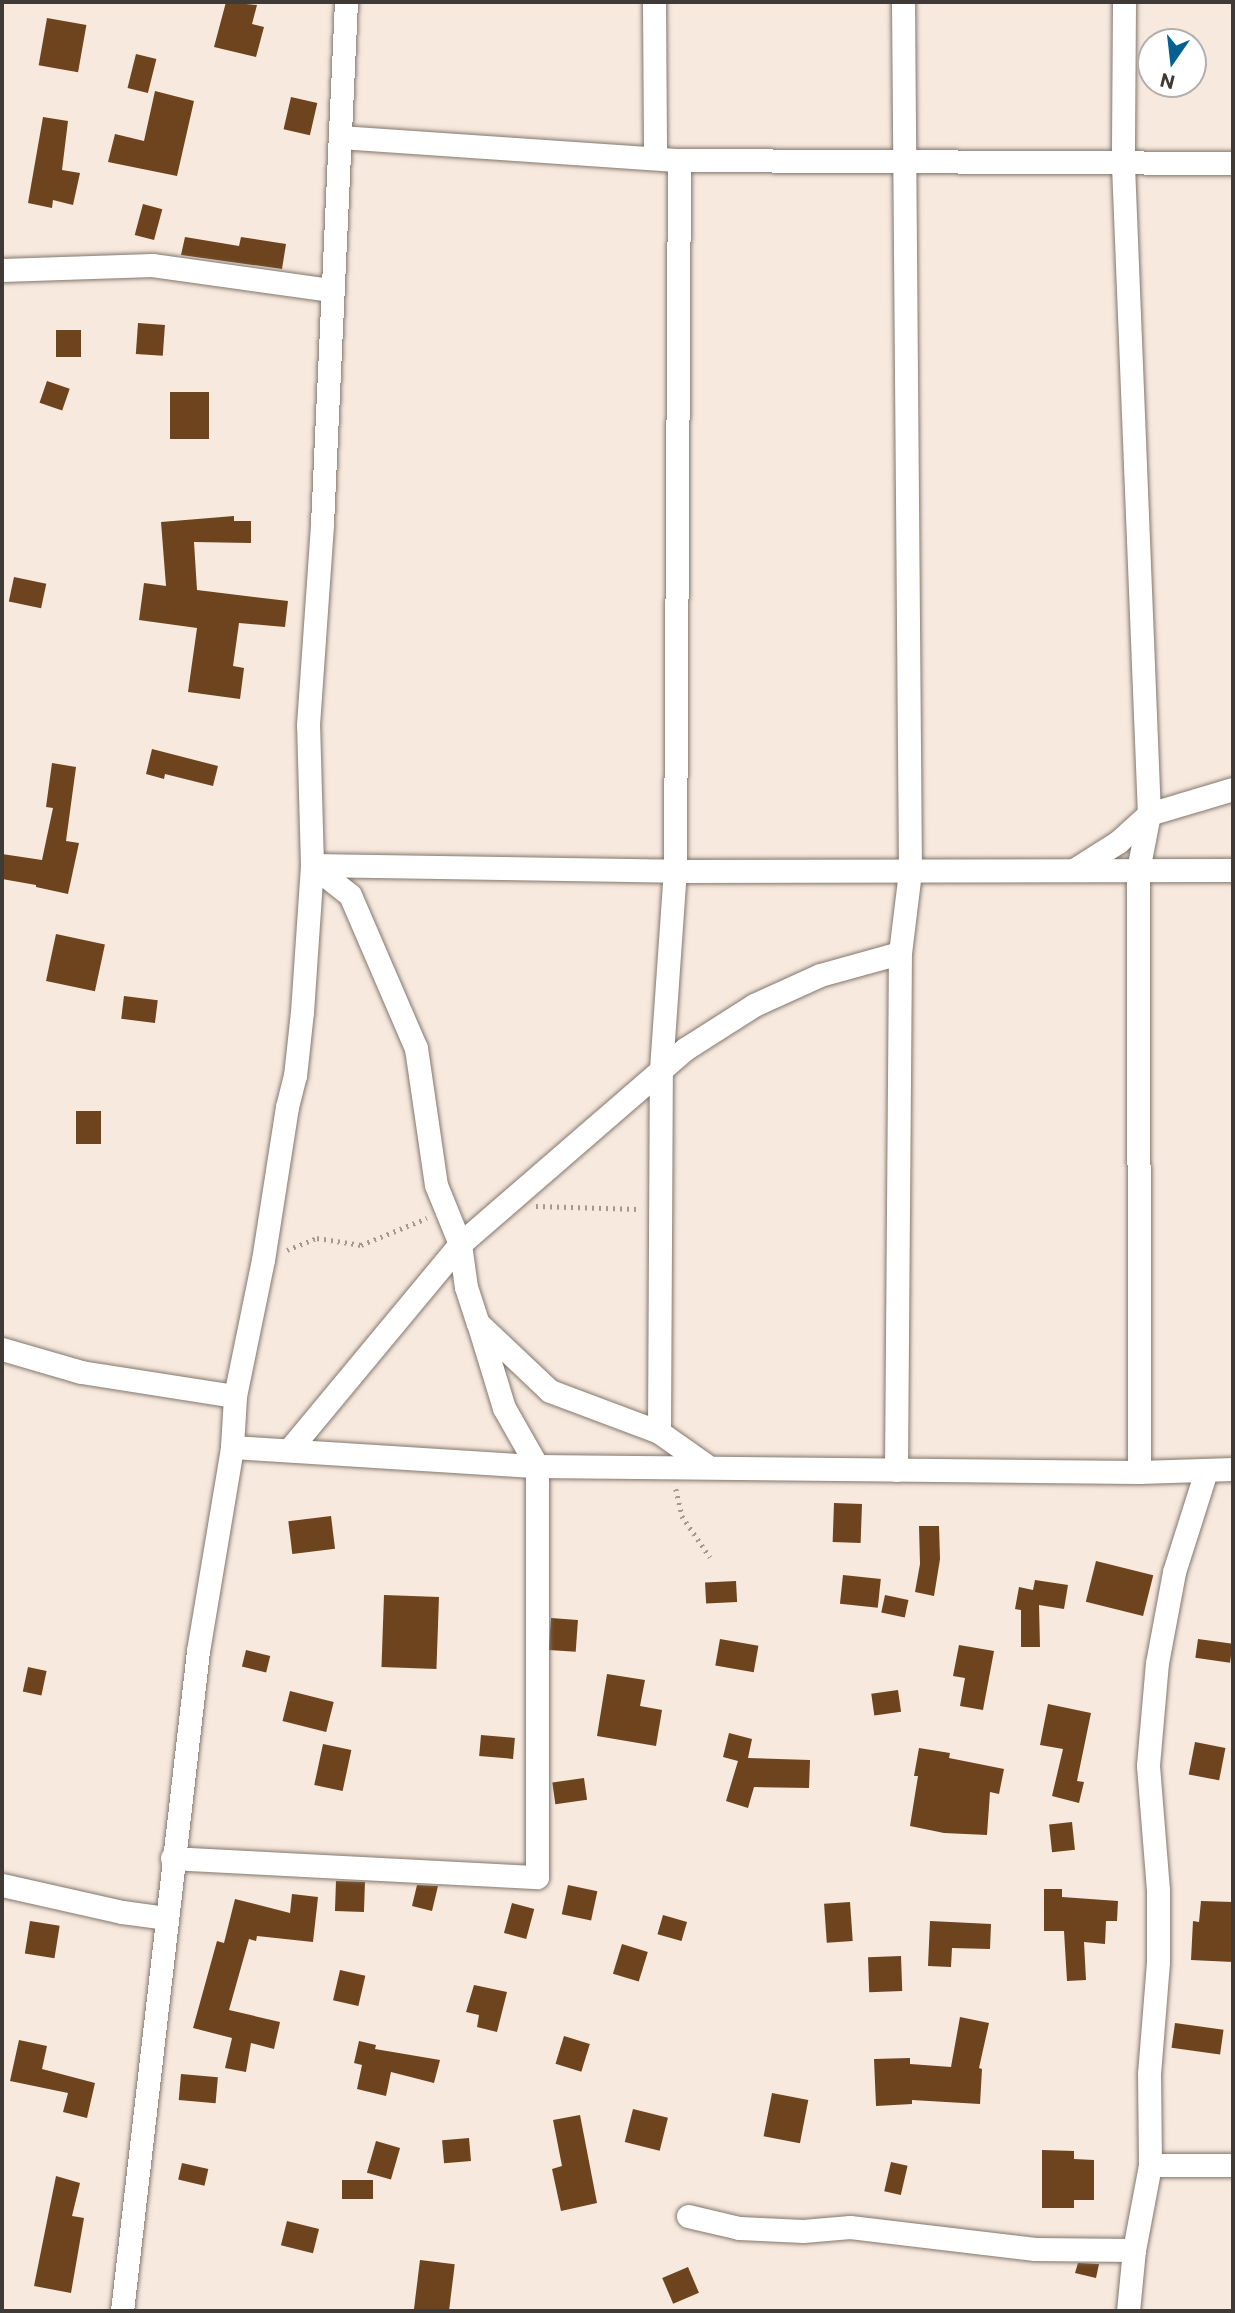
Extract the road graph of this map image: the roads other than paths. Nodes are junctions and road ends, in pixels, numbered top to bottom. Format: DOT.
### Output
graph roads {
  1 [pos="346,2"];
  2 [pos="654,2"];
  3 [pos="903,2"];
  4 [pos="1124,2"];
  5 [pos="340,137"];
  6 [pos="655,158"];
  7 [pos="679,160"];
  8 [pos="906,162"];
  9 [pos="1233,163"];
  10 [pos="1123,164"];
  11 [pos="2,271"];
  12 [pos="331,290"];
  13 [pos="1233,789"];
  14 [pos="1149,814"];
  15 [pos="312,865"];
  16 [pos="1077,868"];
  17 [pos="1138,870"];
  18 [pos="1233,870"];
  19 [pos="675,871"];
  20 [pos="910,872"];
  21 [pos="900,953"];
  22 [pos="661,1069"];
  23 [pos="460,1244"];
  24 [pos="478,1323"];
  25 [pos="2,1349"];
  26 [pos="235,1396"];
  27 [pos="659,1432"];
  28 [pos="232,1447"];
  29 [pos="289,1450"];
  30 [pos="537,1466"];
  31 [pos="708,1466"];
  32 [pos="1233,1469"];
  33 [pos="896,1470"];
  34 [pos="1206,1471"];
  35 [pos="1139,1472"];
  36 [pos="172,1858"];
  37 [pos="2,1885"];
  38 [pos="166,1918"];
  39 [pos="1150,2165"];
  40 [pos="1233,2165"];
  41 [pos="688,2216"];
  42 [pos="1135,2250"];
  43 [pos="122,2311"];
  44 [pos="1128,2311"];
  1 -- 5 [label="street"];
  2 -- 6 [label="street"];
  3 -- 8 [label="street"];
  4 -- 10 [label="street"];
  5 -- 6 [label="street"];
  5 -- 12 [label="street"];
  6 -- 7 [label="street"];
  7 -- 8 [label="street"];
  7 -- 19 [label="street"];
  8 -- 10 [label="street"];
  8 -- 20 [label="street"];
  9 -- 10 [label="street"];
  10 -- 14 [label="street"];
  11 -- 12 [label="street"];
  12 -- 15 [label="street"];
  13 -- 14 [label="street"];
  14 -- 16 [label="street"];
  14 -- 17 [label="street"];
  15 -- 19 [label="street"];
  15 -- 23 [label="street"];
  15 -- 26 [label="street"];
  16 -- 17 [label="street"];
  16 -- 20 [label="street"];
  17 -- 18 [label="street"];
  17 -- 35 [label="street"];
  19 -- 20 [label="street"];
  19 -- 22 [label="street"];
  20 -- 21 [label="street"];
  21 -- 22 [label="street"];
  21 -- 33 [label="street"];
  22 -- 23 [label="street"];
  22 -- 27 [label="street"];
  23 -- 24 [label="street"];
  23 -- 29 [label="street"];
  24 -- 27 [label="street"];
  24 -- 30 [label="street"];
  25 -- 26 [label="street"];
  26 -- 28 [label="street"];
  27 -- 31 [label="street"];
  28 -- 29 [label="street"];
  28 -- 36 [label="street"];
  29 -- 30 [label="street"];
  30 -- 31 [label="street"];
  30 -- 36 [label="street"];
  31 -- 33 [label="street"];
  32 -- 34 [label="street"];
  33 -- 35 [label="street"];
  34 -- 35 [label="street"];
  34 -- 39 [label="street"];
  36 -- 38 [label="street"];
  37 -- 38 [label="street"];
  38 -- 43 [label="street"];
  39 -- 40 [label="street"];
  39 -- 42 [label="street"];
  41 -- 42 [label="street"];
  42 -- 44 [label="street"];
}
